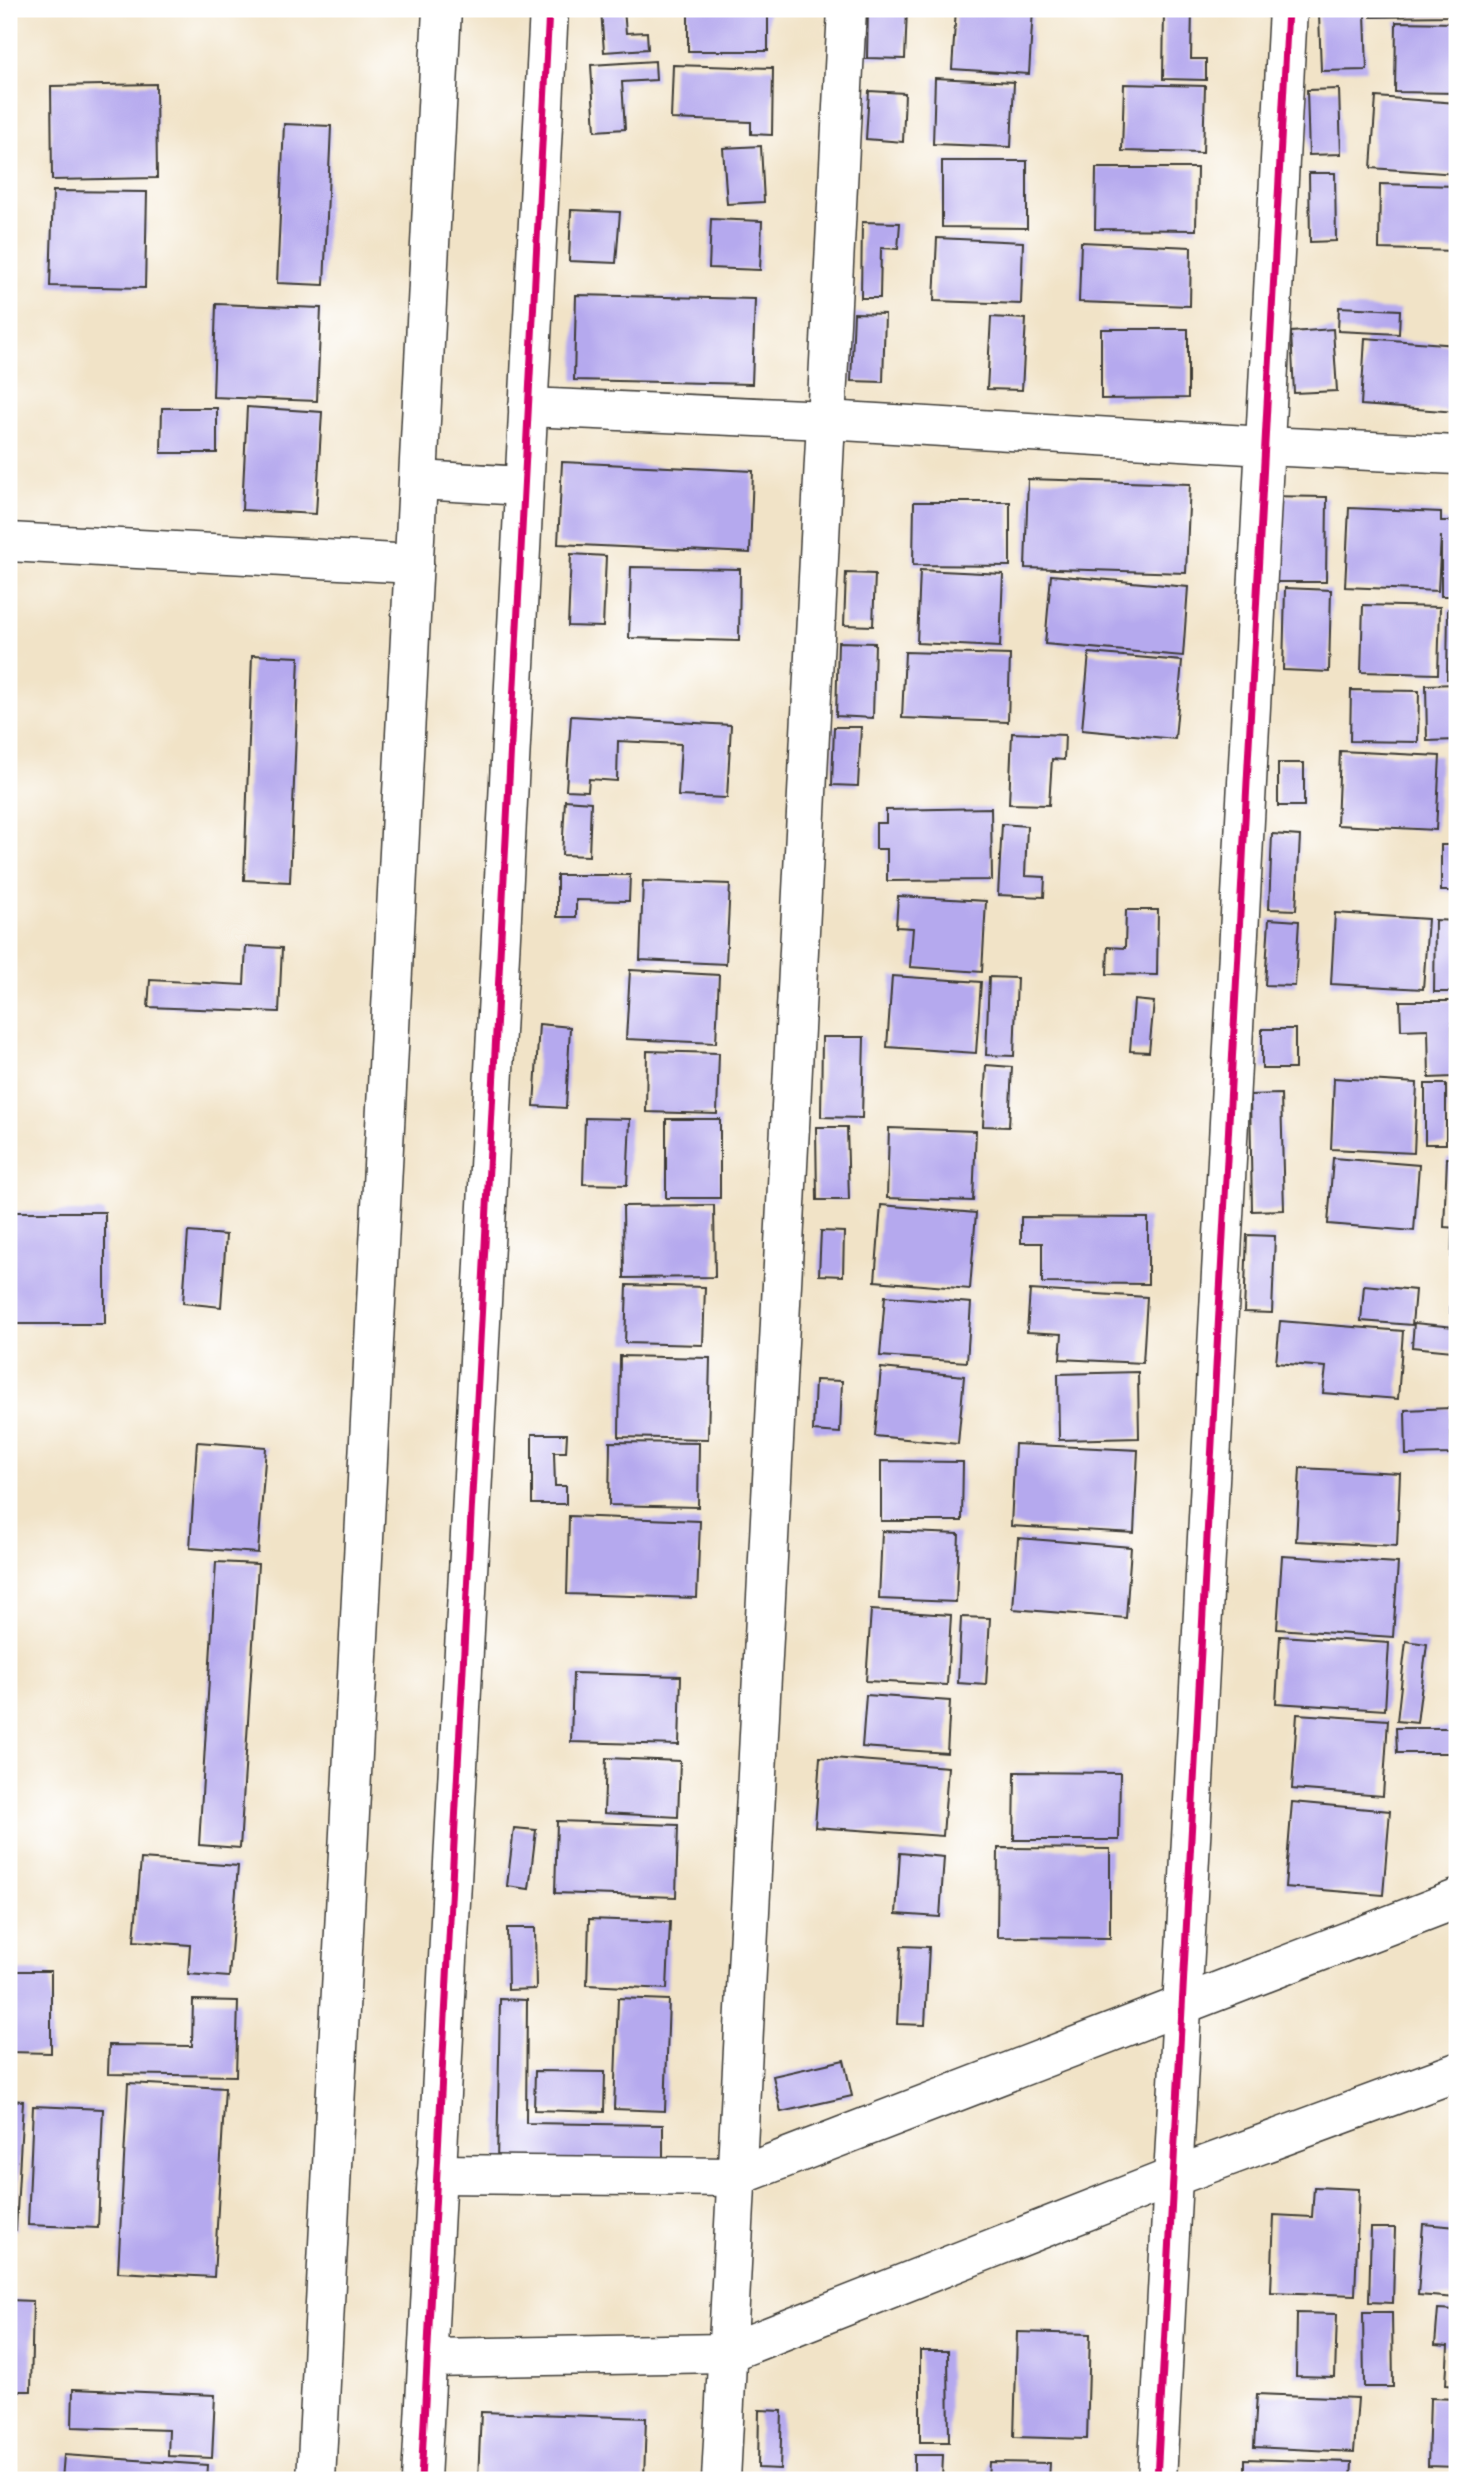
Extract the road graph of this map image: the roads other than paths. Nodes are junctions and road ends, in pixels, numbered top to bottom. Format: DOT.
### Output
graph roads {
  1 [pos="442,9"];
  2 [pos="549,9"];
  3 [pos="847,9"];
  4 [pos="1288,9"];
  5 [pos="528,407"];
  6 [pos="826,420"];
  7 [pos="1265,446"];
  8 [pos="1457,455"];
  9 [pos="419,480"];
  10 [pos="524,486"];
  11 [pos="9,542"];
  12 [pos="414,564"];
  13 [pos="1457,1899"];
  14 [pos="1183,2006"];
  15 [pos="1457,2072"];
  16 [pos="436,2174"];
  17 [pos="736,2177"];
  18 [pos="1173,2177"];
  19 [pos="727,2353"];
  20 [pos="427,2358"];
  21 [pos="316,2480"];
  22 [pos="421,2480"];
  23 [pos="721,2480"];
  24 [pos="1157,2480"];
  1 -- 9 [label="street"];
  2 -- 5 [label="street"];
  3 -- 6 [label="street"];
  4 -- 7 [label="street"];
  5 -- 6 [label="street"];
  5 -- 10 [label="street"];
  6 -- 7 [label="street"];
  6 -- 17 [label="street"];
  7 -- 8 [label="street"];
  7 -- 14 [label="street"];
  9 -- 10 [label="street"];
  9 -- 12 [label="street"];
  10 -- 16 [label="street"];
  11 -- 12 [label="street"];
  12 -- 21 [label="street"];
  13 -- 14 [label="street"];
  14 -- 17 [label="street"];
  14 -- 18 [label="street"];
  15 -- 18 [label="street"];
  16 -- 17 [label="street"];
  16 -- 20 [label="street"];
  17 -- 19 [label="street"];
  18 -- 19 [label="street"];
  18 -- 24 [label="street"];
  19 -- 20 [label="street"];
  19 -- 23 [label="street"];
  20 -- 22 [label="street"];
}
